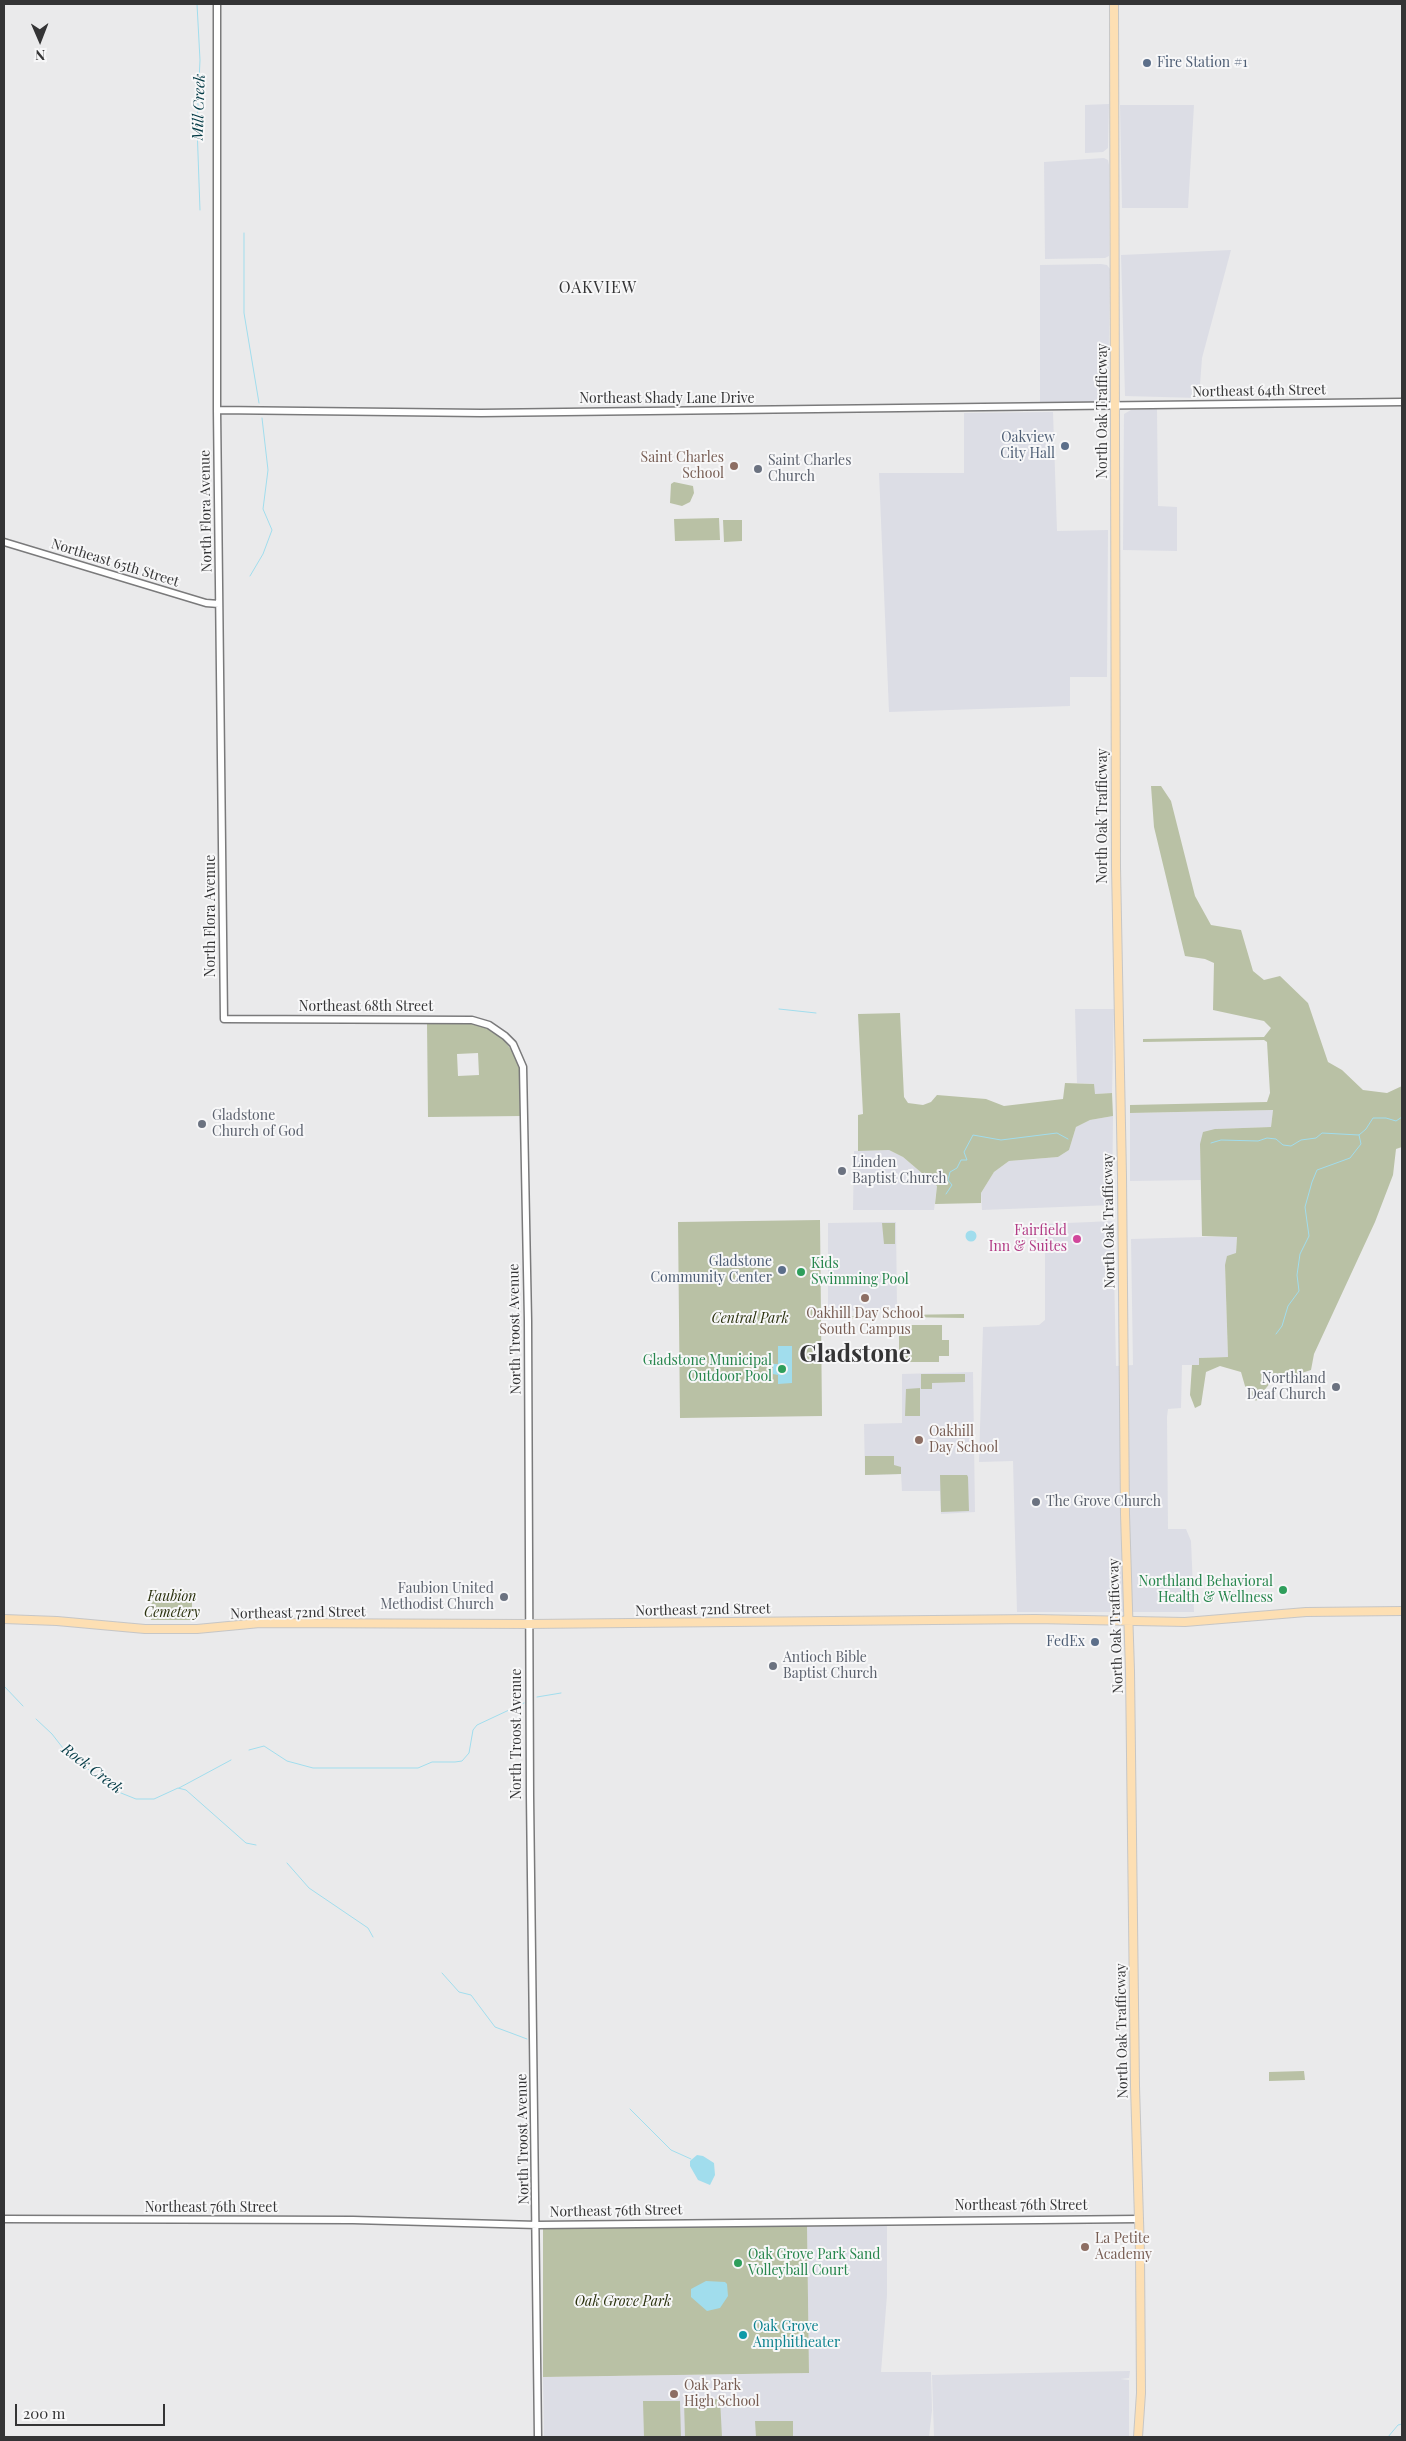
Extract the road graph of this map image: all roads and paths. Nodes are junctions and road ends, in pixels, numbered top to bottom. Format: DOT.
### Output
graph roads {
  1 [pos="216,4"];
  2 [pos="1114,4"];
  3 [pos="1402,402"];
  4 [pos="1116,405"];
  5 [pos="217,410"];
  6 [pos="4,542"];
  7 [pos="219,604"];
  8 [pos="224,1019"];
  9 [pos="505,1036"];
  10 [pos="1402,1611"];
  11 [pos="4,1619"];
  12 [pos="1129,1620"];
  13 [pos="529,1624"];
  14 [pos="4,2219"];
  15 [pos="1139,2219"];
  16 [pos="537,2225"];
  17 [pos="538,2437"];
  18 [pos="1138,2437"];
  1 -- 5 [label="street, North Flora Avenue"];
  2 -- 4 [label="main road, North Oak Trafficway"];
  3 -- 4 [label="street, Northeast 64th Street"];
  4 -- 5 [label="street, Northeast Shady Lane Drive"];
  4 -- 12 [label="main road, North Oak Trafficway"];
  5 -- 7 [label="street, North Flora Avenue"];
  6 -- 7 [label="street, Northeast 65th Street"];
  7 -- 8 [label="street, North Flora Avenue"];
  8 -- 9 [label="street, Northeast 68th Street"];
  9 -- 13 [label="street, North Troost Avenue"];
  10 -- 12 [label="main road, Northeast 72nd Street"];
  11 -- 13 [label="main road, Northeast 72nd Street"];
  12 -- 13 [label="main road, Northeast 72nd Street"];
  12 -- 15 [label="main road, North Oak Trafficway"];
  13 -- 16 [label="street, North Troost Avenue"];
  14 -- 16 [label="street, Northeast 76th Street"];
  15 -- 16 [label="street, Northeast 76th Street"];
  15 -- 18 [label="main road, North Oak Trafficway"];
  16 -- 17 [label="street, North Troost Avenue"];
}
